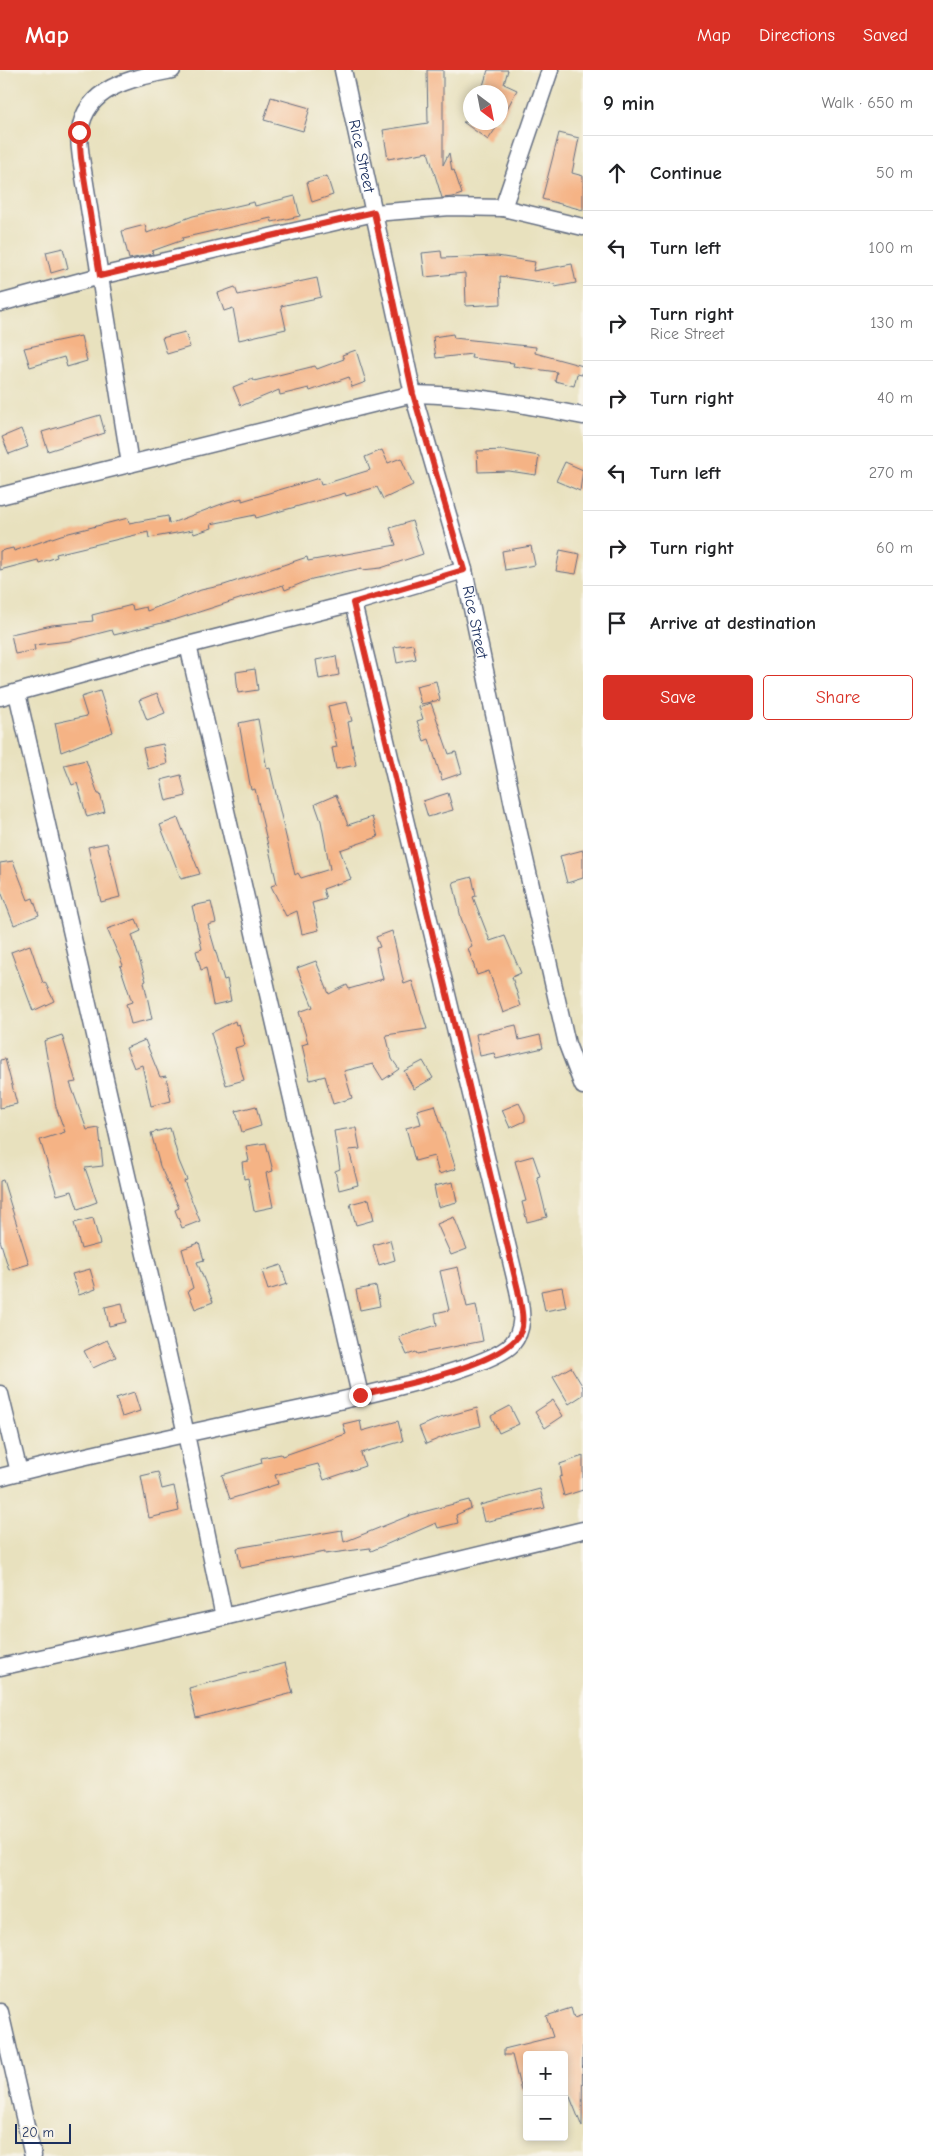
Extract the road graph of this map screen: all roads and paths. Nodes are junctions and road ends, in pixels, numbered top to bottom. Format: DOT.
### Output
graph roads {
  1 [pos="172,70"];
  2 [pos="343,70"];
  3 [pos="550,70"];
  4 [pos="503,208"];
  5 [pos="374,212"];
  6 [pos="583,227"];
  7 [pos="100,276"];
  8 [pos="0,303"];
  9 [pos="413,394"];
  10 [pos="583,416"];
  11 [pos="130,464"];
  12 [pos="0,496"];
  13 [pos="464,570"];
  14 [pos="353,603"];
  15 [pos="188,645"];
  16 [pos="17,693"];
  17 [pos="0,697"];
  18 [pos="583,1086"];
  19 [pos="0,1394"];
  20 [pos="360,1395"];
  21 [pos="186,1434"];
  22 [pos="19,1472"];
  23 [pos="0,1477"];
  24 [pos="583,1530"];
  25 [pos="224,1617"];
  26 [pos="0,1667"];
  27 [pos="0,2012"];
  28 [pos="34,2156"];
  1 -- 7 [label="street"];
  2 -- 5 [label="street, Rice Street"];
  3 -- 4 [label="street"];
  4 -- 5 [label="street"];
  4 -- 6 [label="street"];
  5 -- 7 [label="street"];
  5 -- 9 [label="street, Rice Street"];
  7 -- 8 [label="street"];
  7 -- 11 [label="street"];
  9 -- 10 [label="street"];
  9 -- 11 [label="street"];
  9 -- 13 [label="street, Rice Street"];
  11 -- 12 [label="street"];
  13 -- 14 [label="street"];
  13 -- 18 [label="street, Rice Street"];
  14 -- 15 [label="street"];
  14 -- 20 [label="street"];
  15 -- 16 [label="street"];
  15 -- 20 [label="street"];
  16 -- 17 [label="street"];
  16 -- 21 [label="street"];
  19 -- 22 [label="street"];
  20 -- 21 [label="street"];
  21 -- 22 [label="street"];
  21 -- 25 [label="street"];
  22 -- 23 [label="street"];
  24 -- 25 [label="street"];
  25 -- 26 [label="street"];
  27 -- 28 [label="street"];
}
